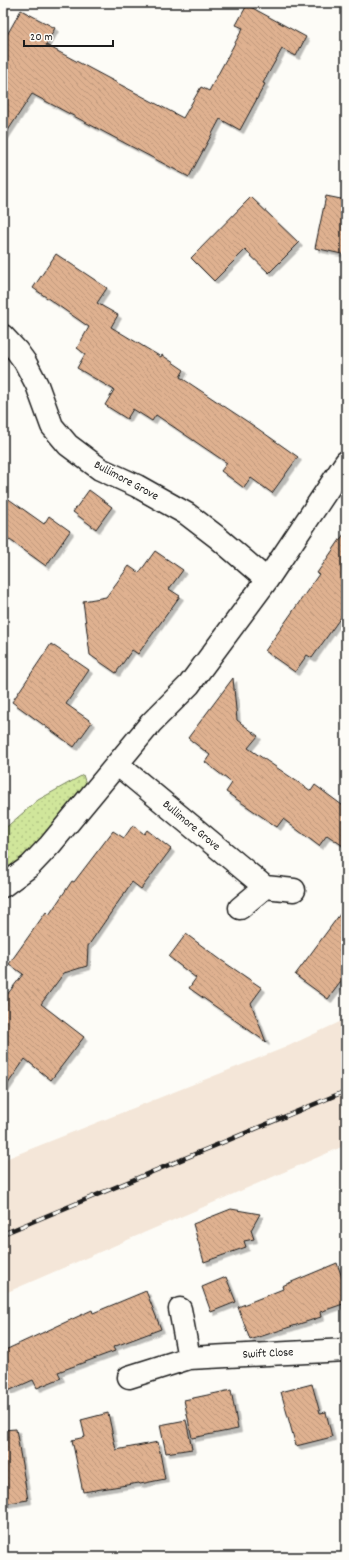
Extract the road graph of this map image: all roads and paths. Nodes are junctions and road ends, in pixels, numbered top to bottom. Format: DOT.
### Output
graph roads {
  1 [pos="3,336"];
  2 [pos="346,462"];
  3 [pos="267,580"];
  4 [pos="117,764"];
  5 [pos="3,886"];
  6 [pos="265,888"];
  7 [pos="294,890"];
  8 [pos="240,908"];
  9 [pos="180,1309"];
  10 [pos="346,1350"];
  11 [pos="189,1358"];
  12 [pos="129,1377"];
  1 -- 3 [label="street, Bullimore Grove"];
  2 -- 3 [label="street"];
  3 -- 4 [label="street"];
  4 -- 5 [label="street"];
  4 -- 6 [label="street, Bullimore Grove"];
  6 -- 7 [label="street"];
  6 -- 8 [label="street"];
  9 -- 11 [label="street"];
  10 -- 11 [label="street, Swift Close"];
  11 -- 12 [label="street, Swift Close"];
}
